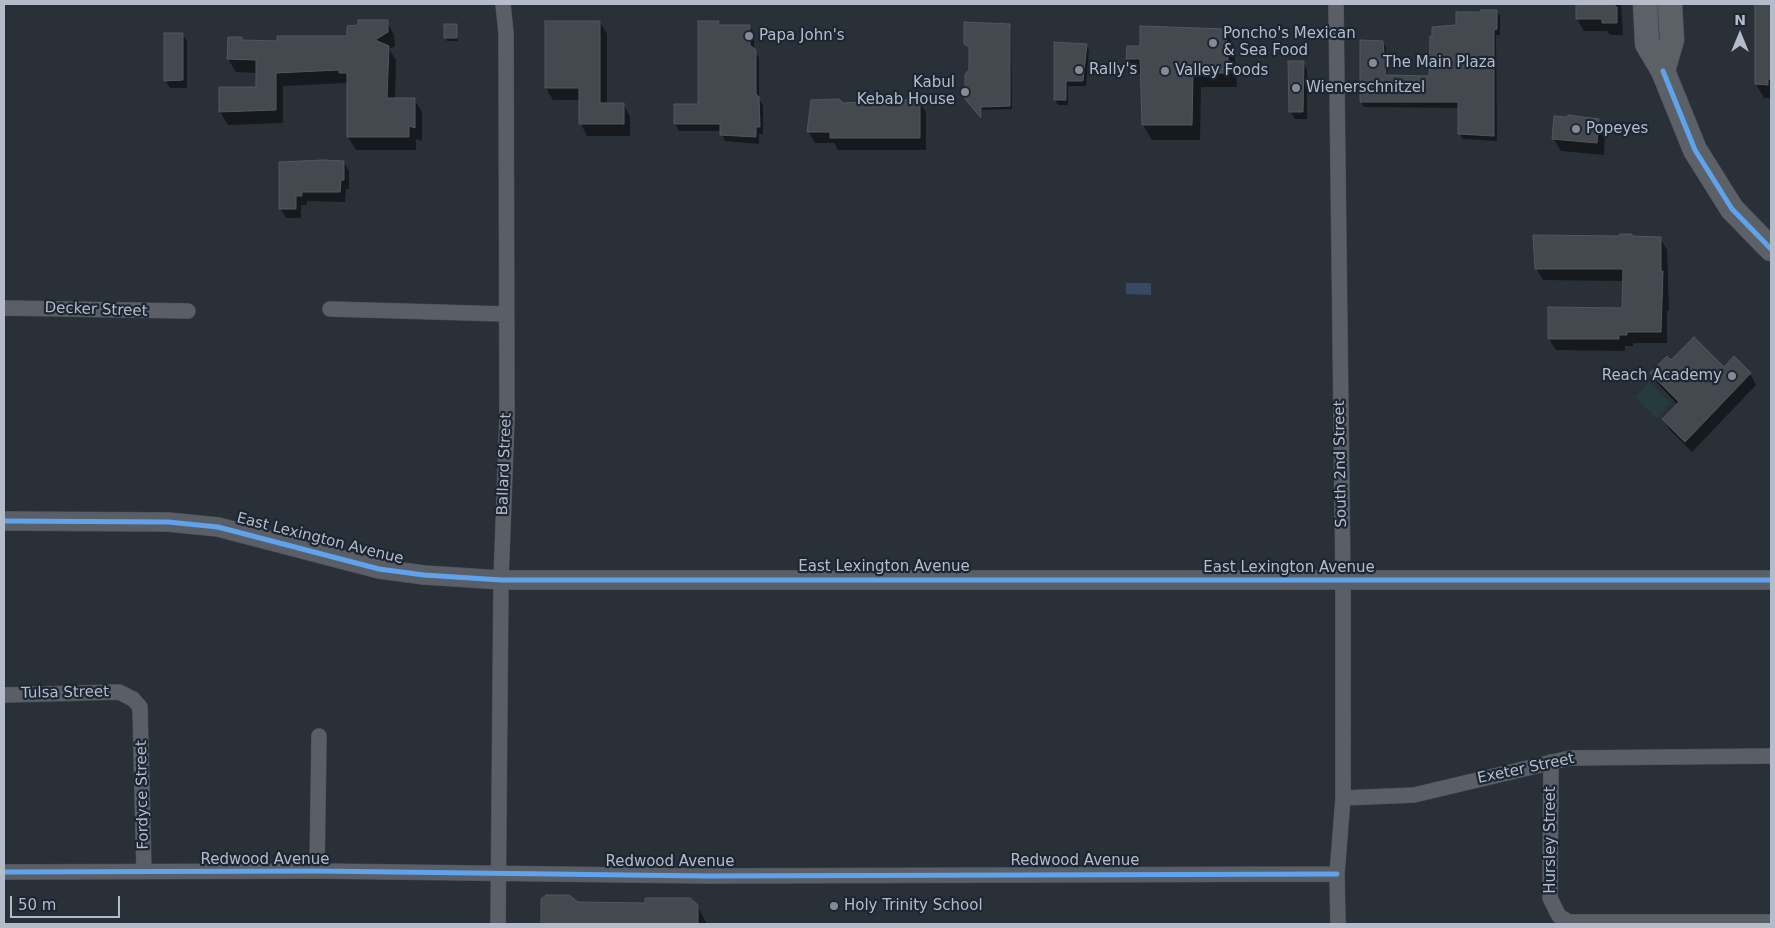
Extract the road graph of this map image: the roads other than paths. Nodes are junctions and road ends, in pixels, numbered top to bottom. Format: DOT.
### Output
graph roads {
  1 [pos="503,4"];
  2 [pos="1336,4"];
  3 [pos="1646,4"];
  4 [pos="1670,4"];
  5 [pos="1662,71"];
  6 [pos="1771,249"];
  7 [pos="4,308"];
  8 [pos="330,309"];
  9 [pos="188,311"];
  10 [pos="506,314"];
  11 [pos="4,521"];
  12 [pos="501,580"];
  13 [pos="1771,580"];
  14 [pos="1343,581"];
  15 [pos="4,695"];
  16 [pos="142,718"];
  17 [pos="319,736"];
  18 [pos="1771,756"];
  19 [pos="1551,762"];
  20 [pos="1343,798"];
  21 [pos="318,871"];
  22 [pos="4,872"];
  23 [pos="144,872"];
  24 [pos="498,874"];
  25 [pos="1337,874"];
  26 [pos="1771,922"];
  27 [pos="498,924"];
  28 [pos="1338,924"];
  1 -- 10 [label="street, Ballard Street"];
  2 -- 14 [label="street, South 2nd Street"];
  3 -- 5 [label="main road"];
  4 -- 5 [label="main road"];
  5 -- 6 [label="main road"];
  7 -- 9 [label="street, Decker Street"];
  8 -- 10 [label="street"];
  10 -- 12 [label="street, Ballard Street"];
  11 -- 12 [label="street, East Lexington Avenue"];
  12 -- 14 [label="street, East Lexington Avenue"];
  12 -- 24 [label="street, Ballard Street"];
  13 -- 14 [label="street, East Lexington Avenue"];
  14 -- 20 [label="street, South 2nd Street"];
  15 -- 16 [label="street, Tulsa Street"];
  16 -- 23 [label="street, Fordyce Street"];
  17 -- 21 [label="street"];
  18 -- 19 [label="street, Exeter Street"];
  19 -- 20 [label="street, Exeter Street"];
  19 -- 26 [label="street, Hursley Street"];
  20 -- 25 [label="street, South 2nd Street"];
  21 -- 23 [label="street, Redwood Avenue"];
  21 -- 24 [label="street, Redwood Avenue"];
  22 -- 23 [label="street, Redwood Avenue"];
  24 -- 25 [label="street, Redwood Avenue"];
  24 -- 27 [label="street, Ballard Street"];
  25 -- 28 [label="street, South 2nd Street"];
}
